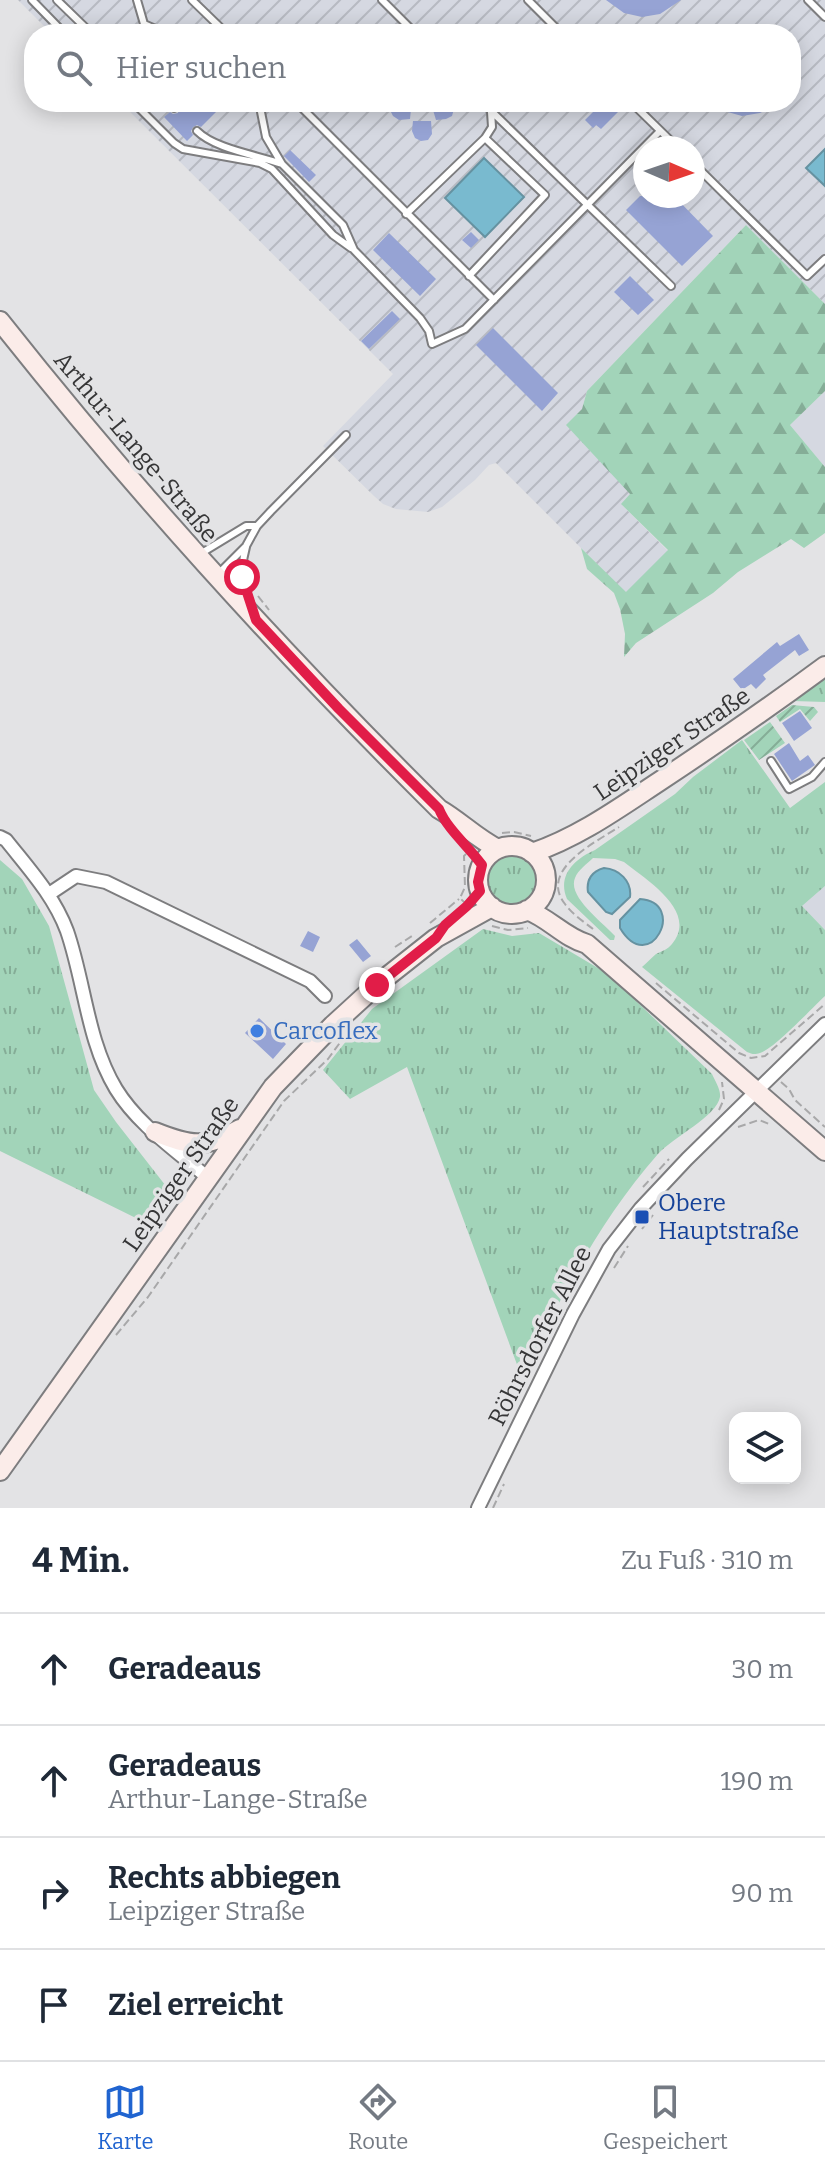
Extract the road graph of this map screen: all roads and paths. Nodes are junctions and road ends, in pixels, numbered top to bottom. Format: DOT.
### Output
graph roads {
  1 [pos="32,0"];
  2 [pos="57,0"];
  3 [pos="137,0"];
  4 [pos="192,0"];
  5 [pos="382,0"];
  6 [pos="528,0"];
  7 [pos="808,0"];
  8 [pos="825,17"];
  9 [pos="55,24"];
  10 [pos="82,24"];
  11 [pos="144,24"];
  12 [pos="217,24"];
  13 [pos="406,24"];
  14 [pos="552,24"];
  15 [pos="143,112"];
  16 [pos="261,112"];
  17 [pos="306,112"];
  18 [pos="490,112"];
  19 [pos="491,112"];
  20 [pos="641,112"];
  21 [pos="197,131"];
  22 [pos="660,131"];
  23 [pos="665,136"];
  24 [pos="485,138"];
  25 [pos="282,164"];
  26 [pos="705,175"];
  27 [pos="588,207"];
  28 [pos="406,214"];
  29 [pos="354,250"];
  30 [pos="825,259"];
  31 [pos="469,276"];
  32 [pos="671,286"];
  33 [pos="494,300"];
  34 [pos="0,321"];
  35 [pos="346,435"];
  36 [pos="257,526"];
  37 [pos="246,546"];
  38 [pos="197,556"];
  39 [pos="215,577"];
  40 [pos="254,591"];
  41 [pos="265,619"];
  42 [pos="825,666"];
  43 [pos="771,761"];
  44 [pos="825,762"];
  45 [pos="439,809"];
  46 [pos="629,820"];
  47 [pos="594,825"];
  48 [pos="0,837"];
  49 [pos="498,842"];
  50 [pos="534,845"];
  51 [pos="482,865"];
  52 [pos="545,872"];
  53 [pos="480,891"];
  54 [pos="543,893"];
  55 [pos="49,894"];
  56 [pos="460,898"];
  57 [pos="492,907"];
  58 [pos="527,910"];
  59 [pos="432,932"];
  60 [pos="415,935"];
  61 [pos="593,940"];
  62 [pos="395,947"];
  63 [pos="648,976"];
  64 [pos="325,996"];
  65 [pos="825,1004"];
  66 [pos="825,1024"];
  67 [pos="347,1034"];
  68 [pos="760,1057"];
  69 [pos="772,1074"];
  70 [pos="756,1090"];
  71 [pos="770,1124"];
  72 [pos="825,1127"];
  73 [pos="242,1128"];
  74 [pos="155,1132"];
  75 [pos="731,1134"];
  76 [pos="825,1151"];
  77 [pos="208,1178"];
  78 [pos="656,1211"];
  79 [pos="639,1232"];
  80 [pos="633,1240"];
  81 [pos="612,1271"];
  82 [pos="114,1338"];
  83 [pos="0,1471"];
  84 [pos="507,1479"];
  85 [pos="478,1508"];
  86 [pos="493,1508"];
  1 -- 9 [label="lane"];
  2 -- 10 [label="lane"];
  3 -- 11 [label="lane"];
  4 -- 12 [label="lane"];
  5 -- 13 [label="lane"];
  6 -- 14 [label="lane"];
  7 -- 8 [label="lane"];
  15 -- 29 [label="lane"];
  16 -- 25 [label="lane"];
  17 -- 28 [label="lane"];
  18 -- 24 [label="lane"];
  19 -- 27 [label="lane"];
  20 -- 22 [label="lane"];
  21 -- 25 [label="lane"];
  22 -- 23 [label="lane"];
  22 -- 27 [label="lane"];
  24 -- 28 [label="lane"];
  24 -- 31 [label="lane"];
  25 -- 29 [label="lane"];
  26 -- 30 [label="lane"];
  27 -- 32 [label="lane"];
  27 -- 33 [label="lane"];
  28 -- 31 [label="lane"];
  29 -- 33 [label="lane"];
  31 -- 33 [label="lane"];
  34 -- 38 [label="main road, Arthur-Lange-Straße"];
  35 -- 36 [label="lane"];
  36 -- 37 [label="lane"];
  36 -- 38 [label="lane"];
  37 -- 39 [label="lane"];
  37 -- 41 [label="lane"];
  38 -- 39 [label="main road, Arthur-Lange-Straße"];
  39 -- 41 [label="main road, Arthur-Lange-Straße"];
  40 -- 41 [label="path"];
  41 -- 45 [label="main road, Arthur-Lange-Straße"];
  42 -- 47 [label="main road, Leipziger Straße"];
  43 -- 44 [label="lane"];
  45 -- 49 [label="main road, Arthur-Lange-Straße"];
  45 -- 51 [label="main road, Arthur-Lange-Straße"];
  46 -- 61 [label="path"];
  47 -- 50 [label="main road, Leipziger Straße"];
  47 -- 52 [label="main road, Leipziger Straße"];
  48 -- 55 [label="street"];
  49 -- 50 [label="main road"];
  49 -- 50 [label="path"];
  49 -- 51 [label="main road"];
  50 -- 52 [label="main road"];
  51 -- 53 [label="main road"];
  52 -- 54 [label="main road"];
  53 -- 57 [label="main road"];
  53 -- 59 [label="main road, Leipziger Straße"];
  54 -- 58 [label="main road"];
  54 -- 61 [label="main road"];
  55 -- 64 [label="street"];
  55 -- 74 [label="street"];
  56 -- 59 [label="path"];
  57 -- 58 [label="main road"];
  57 -- 59 [label="main road, Leipziger Straße"];
  58 -- 61 [label="main road"];
  59 -- 73 [label="main road, Leipziger Straße"];
  60 -- 62 [label="path"];
  61 -- 70 [label="main road"];
  63 -- 68 [label="path"];
  65 -- 68 [label="path"];
  66 -- 69 [label="street, Röhrsdorfer Allee"];
  67 -- 82 [label="path"];
  68 -- 69 [label="path"];
  69 -- 70 [label="street, Röhrsdorfer Allee"];
  69 -- 72 [label="path"];
  70 -- 76 [label="main road"];
  70 -- 85 [label="street, Röhrsdorfer Allee"];
  71 -- 75 [label="path"];
  73 -- 74 [label="main road"];
  73 -- 77 [label="main road, Leipziger Straße"];
  74 -- 77 [label="street"];
  77 -- 83 [label="main road, Leipziger Straße"];
  78 -- 79 [label="path"];
  80 -- 81 [label="path"];
  84 -- 86 [label="path"];
}
